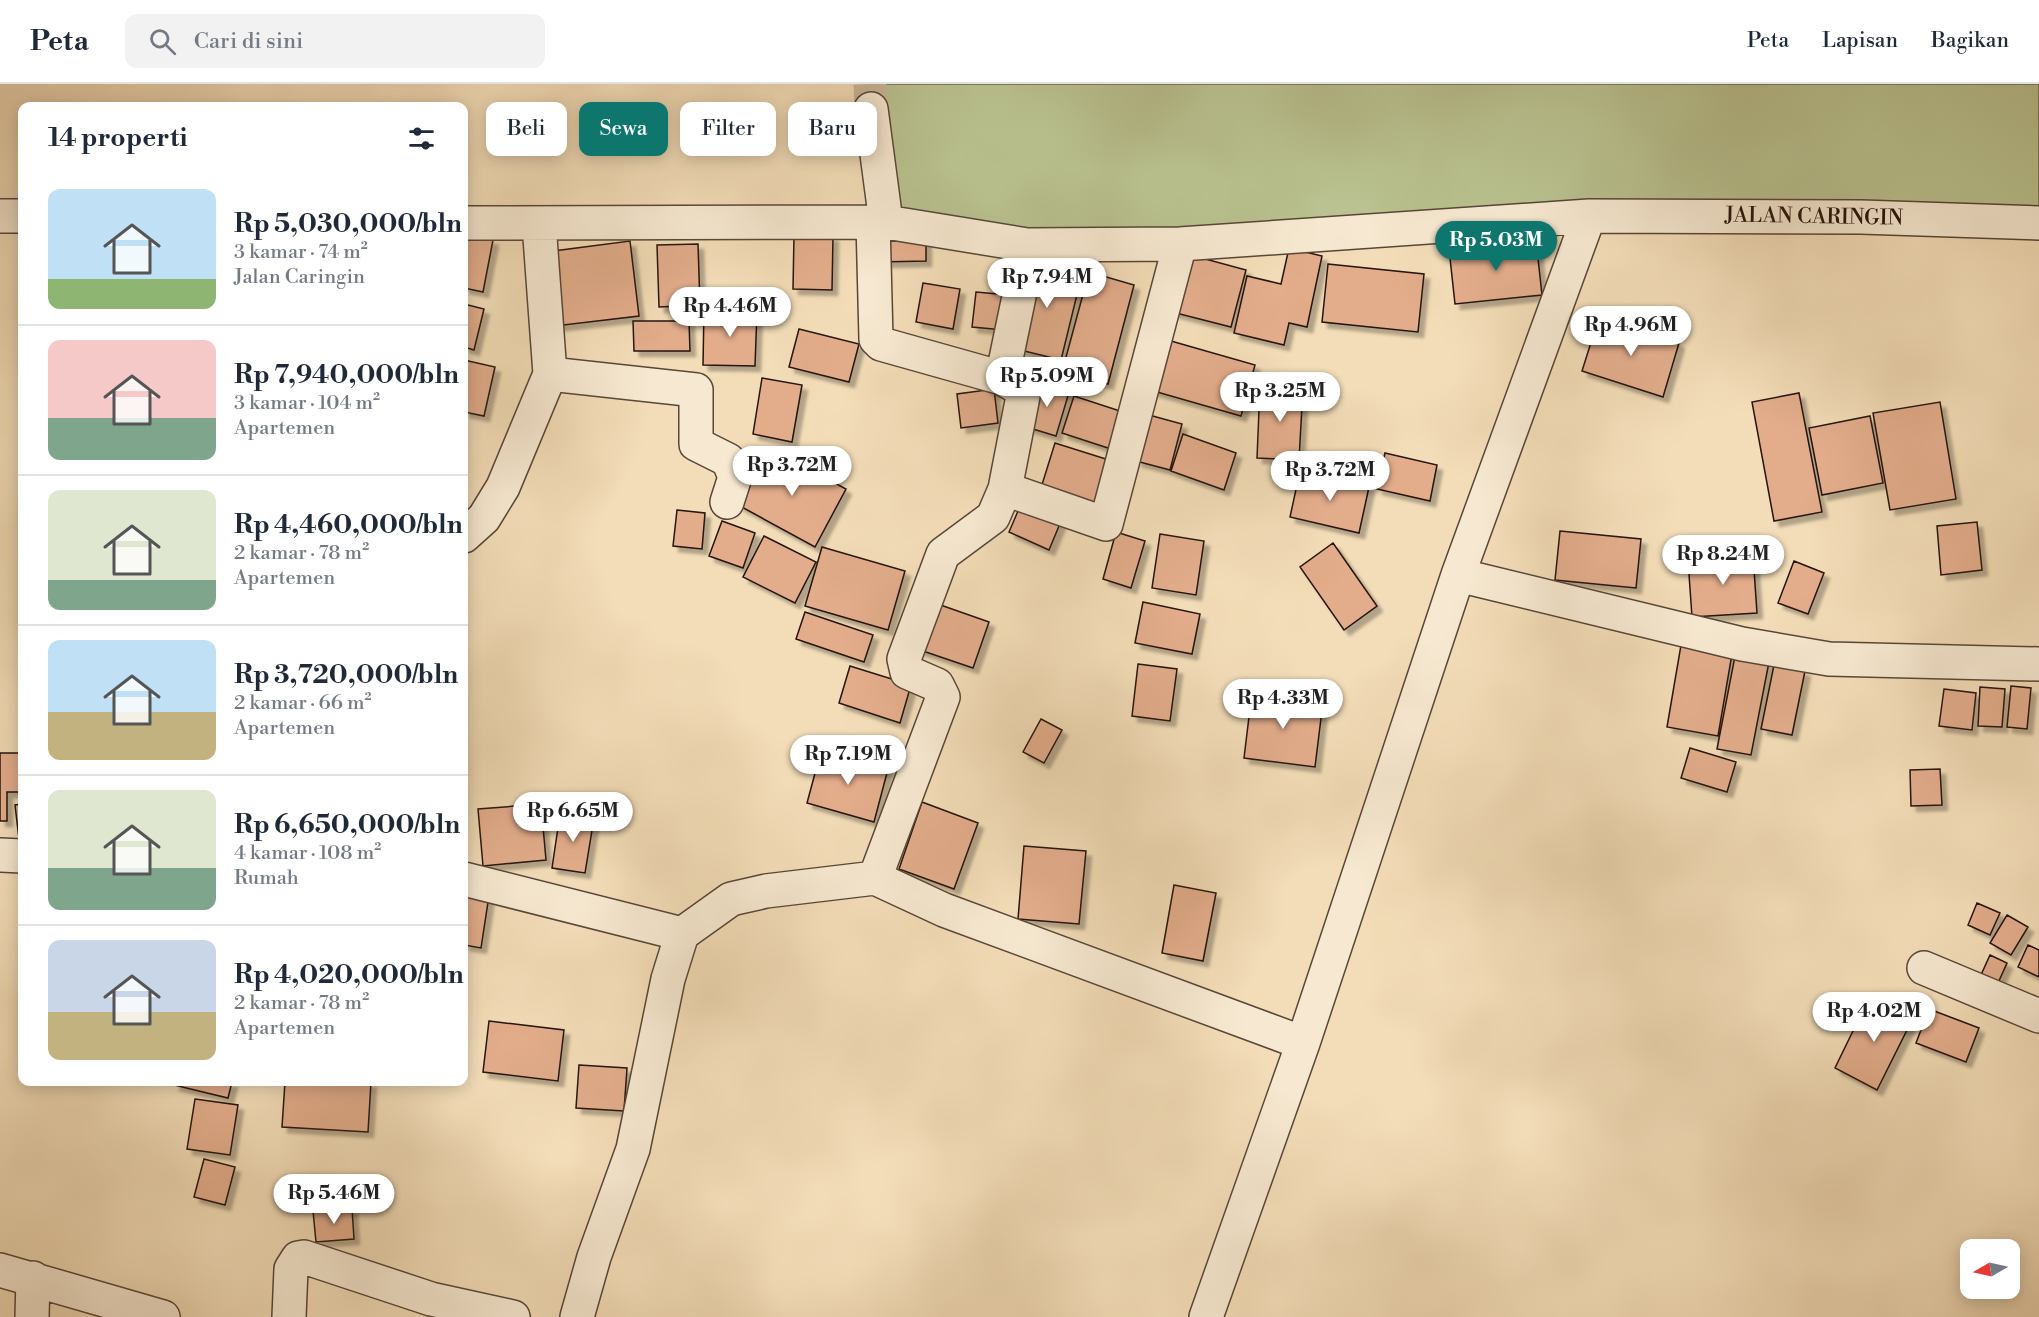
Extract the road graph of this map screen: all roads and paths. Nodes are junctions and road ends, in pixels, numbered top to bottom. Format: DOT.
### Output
graph roads {
  1 [pos="875,156"];
  2 [pos="0,216"];
  3 [pos="18,216"];
  4 [pos="1589,216"];
  5 [pos="880,222"];
  6 [pos="468,223"];
  7 [pos="2039,223"];
  8 [pos="539,224"];
  9 [pos="1180,244"];
  10 [pos="1027,245"];
  11 [pos="550,374"];
  12 [pos="1002,378"];
  13 [pos="1005,489"];
  14 [pos="727,502"];
  15 [pos="468,532"];
  16 [pos="1458,575"];
  17 [pos="2039,664"];
  18 [pos="0,855"];
  19 [pos="18,856"];
  20 [pos="875,878"];
  21 [pos="468,880"];
  22 [pos="682,934"];
  23 [pos="1924,968"];
  24 [pos="2039,1016"];
  25 [pos="1303,1043"];
  26 [pos="0,1270"];
  27 [pos="33,1278"];
  28 [pos="32,1317"];
  29 [pos="163,1317"];
  30 [pos="289,1317"];
  31 [pos="513,1317"];
  32 [pos="577,1317"];
  33 [pos="1206,1317"];
  1 -- 5 [label="street"];
  2 -- 3 [label="street"];
  4 -- 7 [label="street, JALAN CARINGIN"];
  4 -- 9 [label="street, JALAN CARINGIN"];
  4 -- 16 [label="street"];
  5 -- 8 [label="street, JALAN CARINGIN"];
  5 -- 10 [label="street, JALAN CARINGIN"];
  5 -- 12 [label="street"];
  6 -- 8 [label="street, JALAN CARINGIN"];
  8 -- 11 [label="street"];
  9 -- 10 [label="street, JALAN CARINGIN"];
  9 -- 13 [label="street"];
  10 -- 12 [label="street"];
  11 -- 14 [label="street"];
  11 -- 15 [label="street"];
  12 -- 13 [label="street"];
  13 -- 20 [label="street"];
  16 -- 17 [label="street"];
  16 -- 25 [label="street"];
  18 -- 19 [label="street"];
  20 -- 22 [label="street"];
  20 -- 25 [label="street"];
  21 -- 22 [label="street"];
  22 -- 32 [label="street"];
  23 -- 24 [label="street"];
  25 -- 33 [label="street"];
  26 -- 27 [label="street"];
  27 -- 28 [label="street"];
  27 -- 29 [label="street"];
  30 -- 31 [label="street"];
}
